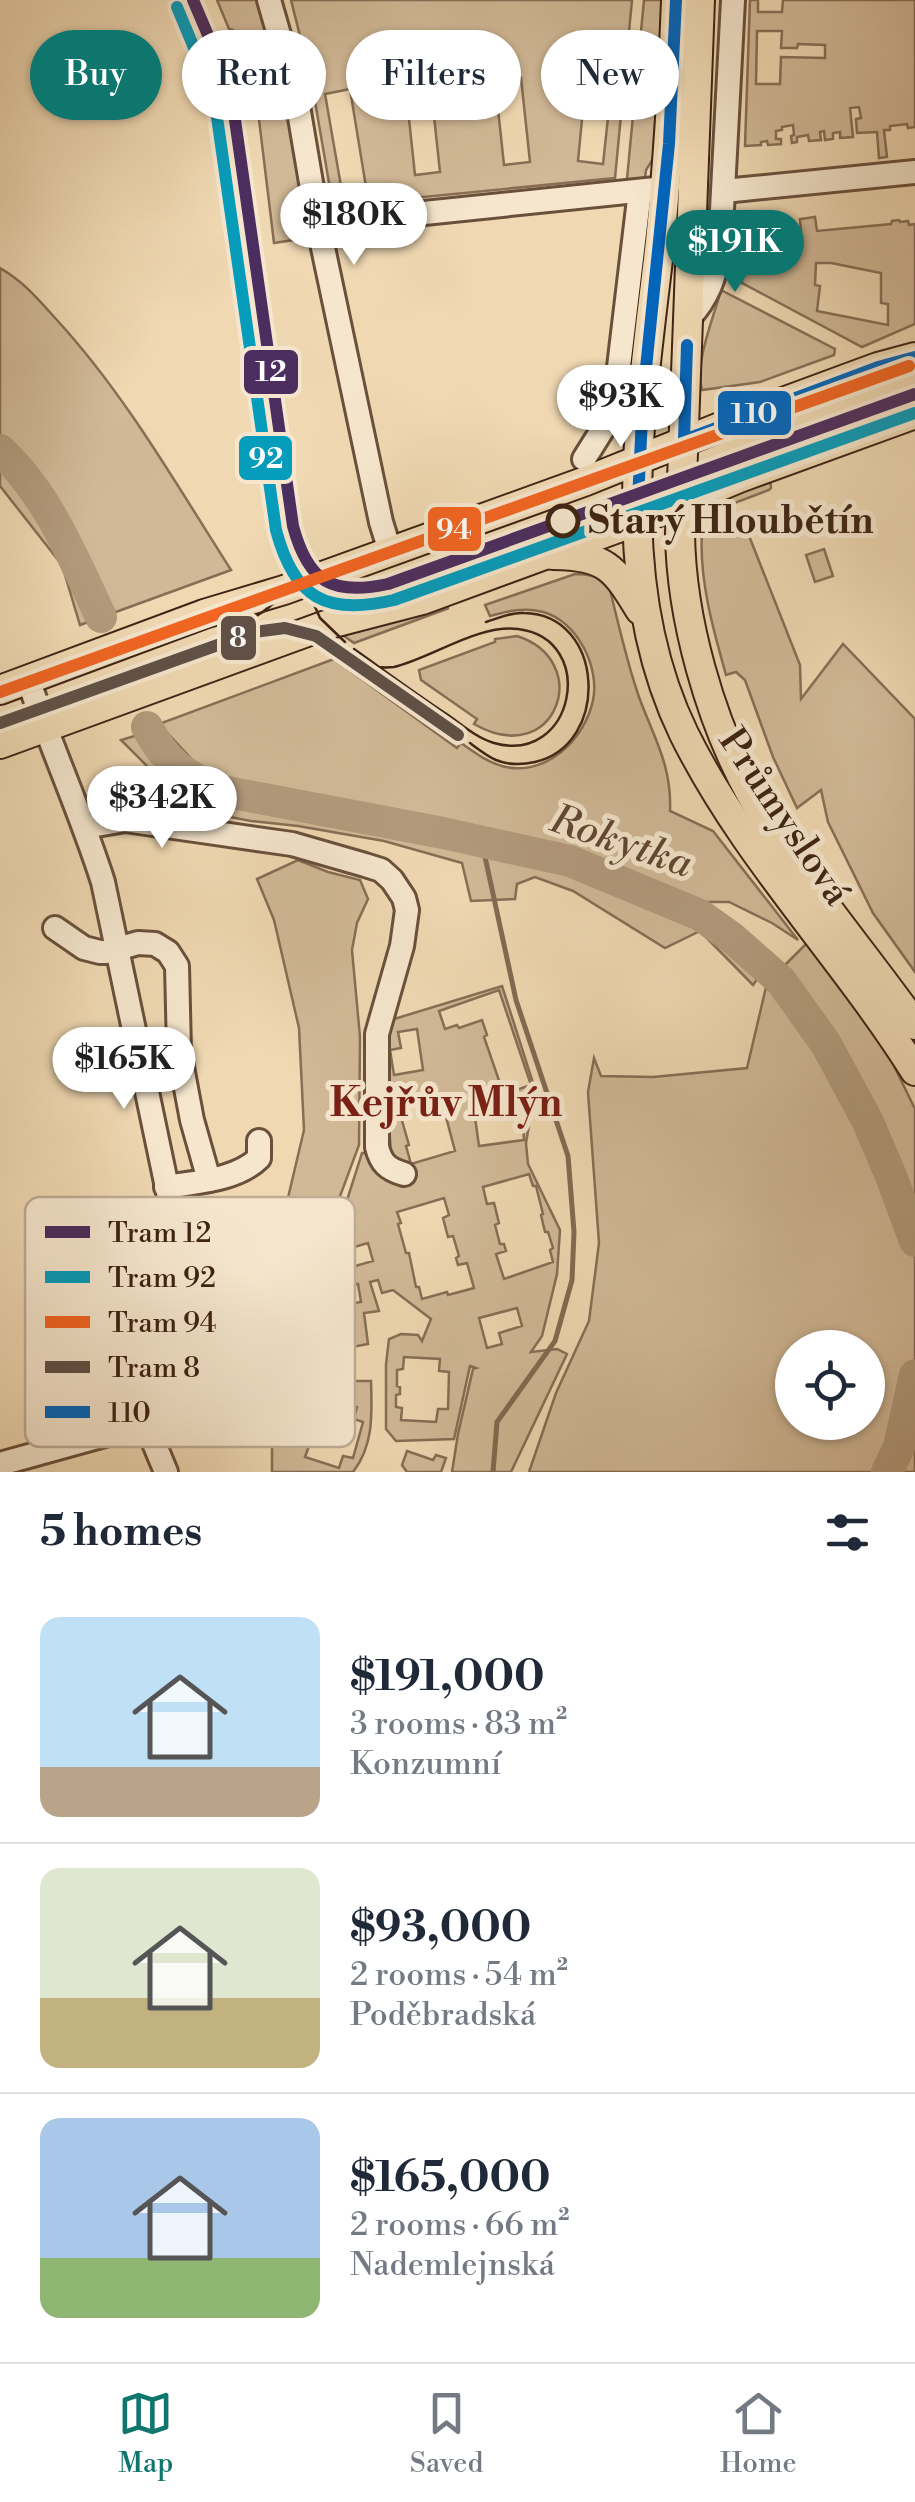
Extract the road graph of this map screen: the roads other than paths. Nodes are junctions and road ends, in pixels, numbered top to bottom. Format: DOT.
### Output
graph roads {
  1 [pos="270,0"];
  2 [pos="676,0"];
  3 [pos="700,0"];
  4 [pos="733,0"];
  5 [pos="915,172"];
  6 [pos="652,190"];
  7 [pos="724,191"];
  8 [pos="318,224"];
  9 [pos="688,320"];
  10 [pos="915,357"];
  11 [pos="915,414"];
  12 [pos="684,440"];
  13 [pos="637,459"];
  14 [pos="584,460"];
  15 [pos="682,502"];
  16 [pos="636,521"];
  17 [pos="390,551"];
  18 [pos="546,554"];
  19 [pos="649,624"];
  20 [pos="28,679"];
  21 [pos="0,690"];
  22 [pos="44,727"];
  23 [pos="0,744"];
  24 [pos="86,827"];
  25 [pos="55,928"];
  26 [pos="116,948"];
  27 [pos="915,1026"];
  28 [pos="915,1071"];
  29 [pos="259,1141"];
  30 [pos="404,1174"];
  31 [pos="209,1180"];
  32 [pos="166,1188"];
  33 [pos="168,1197"];
  34 [pos="62,1447"];
  35 [pos="154,1447"];
  36 [pos="0,1464"];
  37 [pos="166,1472"];
  1 -- 8 [label="street"];
  2 -- 6 [label="main road, Průmyslová"];
  3 -- 9 [label="main road, Průmyslová"];
  4 -- 7 [label="street"];
  5 -- 7 [label="street"];
  6 -- 8 [label="street"];
  6 -- 13 [label="main road, Průmyslová"];
  6 -- 14 [label="street"];
  7 -- 9 [label="street"];
  8 -- 17 [label="street"];
  9 -- 12 [label="main road, Průmyslová"];
  10 -- 12 [label="main road"];
  11 -- 15 [label="main road"];
  12 -- 13 [label="main road"];
  12 -- 15 [label="main road, Průmyslová"];
  13 -- 16 [label="main road, Průmyslová"];
  13 -- 17 [label="main road"];
  15 -- 16 [label="main road"];
  15 -- 27 [label="main road, Průmyslová"];
  16 -- 18 [label="main road"];
  16 -- 19 [label="main road, Průmyslová"];
  17 -- 20 [label="main road"];
  18 -- 19 [label="main road"];
  18 -- 22 [label="main road"];
  19 -- 28 [label="main road, Průmyslová"];
  20 -- 21 [label="main road"];
  20 -- 22 [label="street"];
  22 -- 23 [label="main road"];
  22 -- 24 [label="street"];
  24 -- 26 [label="street"];
  24 -- 30 [label="street"];
  25 -- 26 [label="street"];
  26 -- 31 [label="street"];
  26 -- 32 [label="street"];
  29 -- 31 [label="street"];
  31 -- 32 [label="street"];
  32 -- 33 [label="street"];
  34 -- 36 [label="street"];
  35 -- 37 [label="street"];
}
